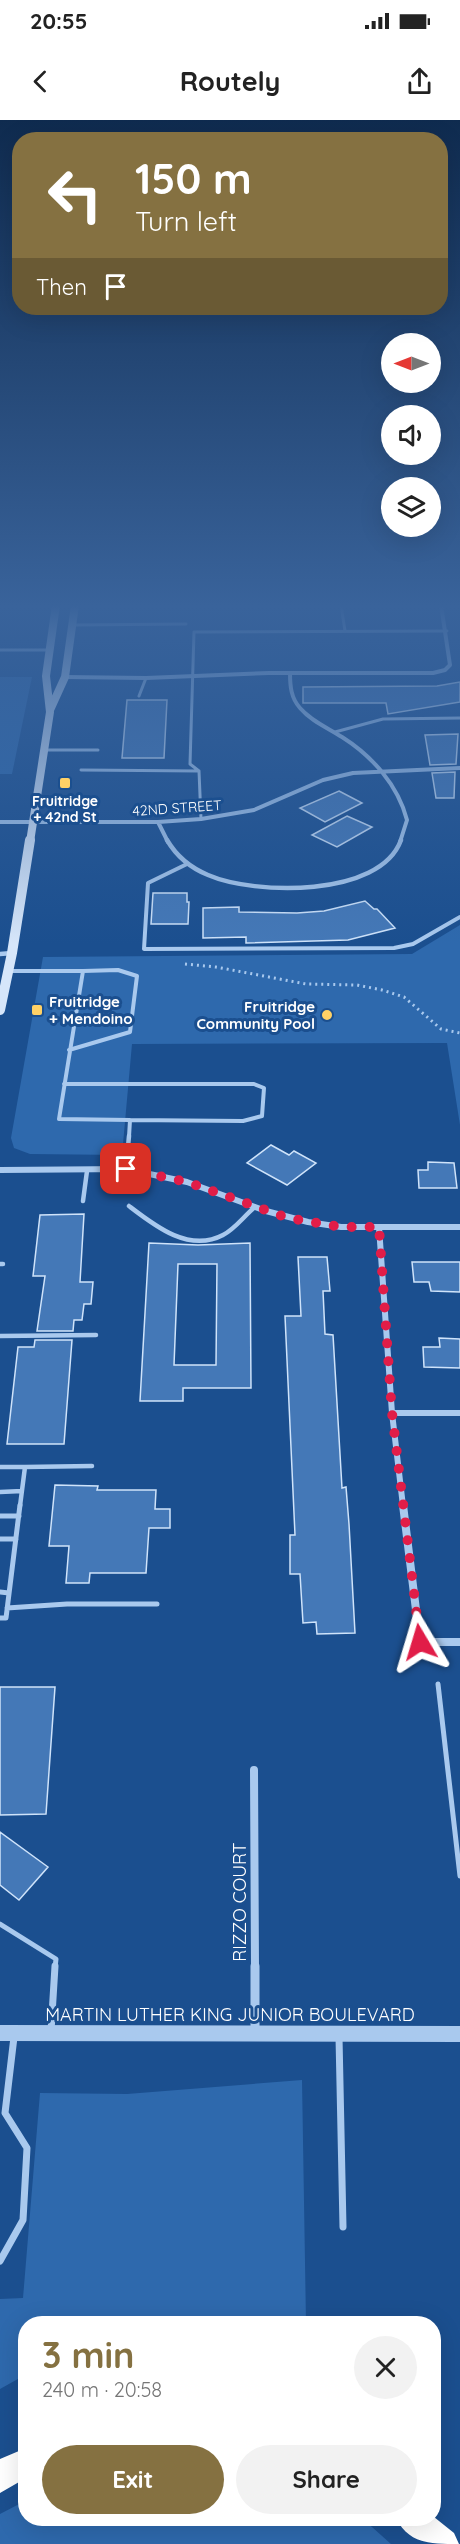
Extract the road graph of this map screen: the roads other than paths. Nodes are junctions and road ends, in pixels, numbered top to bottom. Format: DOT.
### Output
graph roads {
  1 [pos="49,718"];
  2 [pos="191,718"];
  3 [pos="310,718"];
  4 [pos="451,718"];
  5 [pos="335,732"];
  6 [pos="44,750"];
  7 [pos="98,750"];
  8 [pos="460,768"];
  9 [pos="81,770"];
  10 [pos="382,770"];
  11 [pos="199,771"];
  12 [pos="201,819"];
  13 [pos="0,822"];
  14 [pos="32,822"];
  15 [pos="158,822"];
  16 [pos="187,864"];
  17 [pos="460,917"];
  18 [pos="12,953"];
  19 [pos="0,954"];
  20 [pos="8,971"];
  21 [pos="83,971"];
  22 [pos="0,1010"];
  23 [pos="69,1050"];
  24 [pos="64,1084"];
  25 [pos="130,1120"];
  26 [pos="126,1169"];
  27 [pos="0,1170"];
  28 [pos="87,1170"];
  29 [pos="141,1172"];
  30 [pos="134,1188"];
  31 [pos="83,1200"];
  32 [pos="129,1206"];
  33 [pos="255,1207"];
  34 [pos="379,1227"];
  35 [pos="460,1227"];
  36 [pos="96,1335"];
  37 [pos="0,1336"];
  38 [pos="392,1413"];
  39 [pos="460,1413"];
  40 [pos="92,1466"];
  41 [pos="0,1467"];
  42 [pos="25,1467"];
  43 [pos="22,1491"];
  44 [pos="0,1492"];
  45 [pos="0,1516"];
  46 [pos="19,1516"];
  47 [pos="0,1539"];
  48 [pos="16,1539"];
  49 [pos="0,1592"];
  50 [pos="9,1593"];
  51 [pos="157,1604"];
  52 [pos="7,1608"];
  53 [pos="0,1618"];
  54 [pos="460,1642"];
  55 [pos="438,1684"];
  56 [pos="254,1770"];
  57 [pos="460,1876"];
  58 [pos="0,1924"];
  59 [pos="51,2032"];
  60 [pos="7,2033"];
  61 [pos="255,2033"];
  62 [pos="339,2034"];
  63 [pos="460,2034"];
  64 [pos="3,2113"];
  65 [pos="343,2227"];
  66 [pos="0,2261"];
  67 [pos="18,2466"];
  68 [pos="0,2478"];
  69 [pos="421,2526"];
  70 [pos="443,2544"];
  1 -- 6 [label="main road"];
  2 -- 11 [label="lane"];
  3 -- 5 [label="street"];
  4 -- 5 [label="lane"];
  5 -- 10 [label="street"];
  6 -- 7 [label="lane"];
  6 -- 14 [label="main road"];
  8 -- 10 [label="street, 42ND STREET"];
  9 -- 11 [label="lane"];
  10 -- 12 [label="street, 42ND STREET"];
  10 -- 16 [label="street"];
  11 -- 12 [label="lane"];
  12 -- 15 [label="street, 42ND STREET"];
  13 -- 14 [label="street, 42ND STREET"];
  14 -- 15 [label="street, 42ND STREET"];
  14 -- 18 [label="main road"];
  15 -- 16 [label="street"];
  16 -- 17 [label="lane"];
  18 -- 19 [label="street"];
  18 -- 20 [label="main road"];
  20 -- 21 [label="lane"];
  20 -- 22 [label="main road"];
  21 -- 23 [label="lane"];
  21 -- 23 [label="lane"];
  23 -- 24 [label="lane"];
  24 -- 25 [label="lane"];
  24 -- 25 [label="lane"];
  25 -- 26 [label="lane"];
  26 -- 28 [label="street"];
  26 -- 29 [label="street"];
  27 -- 28 [label="street"];
  28 -- 31 [label="lane"];
  29 -- 30 [label="lane"];
  29 -- 33 [label="street"];
  32 -- 33 [label="lane"];
  33 -- 34 [label="street"];
  34 -- 35 [label="street"];
  34 -- 38 [label="street"];
  36 -- 37 [label="lane"];
  38 -- 39 [label="street"];
  38 -- 54 [label="street"];
  40 -- 42 [label="lane"];
  41 -- 42 [label="lane"];
  42 -- 43 [label="lane"];
  43 -- 44 [label="lane"];
  43 -- 46 [label="lane"];
  45 -- 46 [label="lane"];
  46 -- 48 [label="lane"];
  47 -- 48 [label="lane"];
  48 -- 50 [label="lane"];
  49 -- 50 [label="lane"];
  50 -- 52 [label="lane"];
  51 -- 52 [label="lane"];
  52 -- 53 [label="lane"];
  55 -- 57 [label="lane"];
  56 -- 61 [label="street, RIZZO COURT"];
  58 -- 59 [label="lane"];
  59 -- 60 [label="street, MARTIN LUTHER KING JUNIOR BOULEVARD"];
  59 -- 61 [label="street, MARTIN LUTHER KING JUNIOR BOULEVARD"];
  60 -- 64 [label="lane"];
  61 -- 62 [label="street, MARTIN LUTHER KING JUNIOR BOULEVARD"];
  62 -- 63 [label="street, MARTIN LUTHER KING JUNIOR BOULEVARD"];
  62 -- 65 [label="lane"];
  64 -- 66 [label="lane"];
  67 -- 68 [label="highway"];
  69 -- 70 [label="highway"];
}
